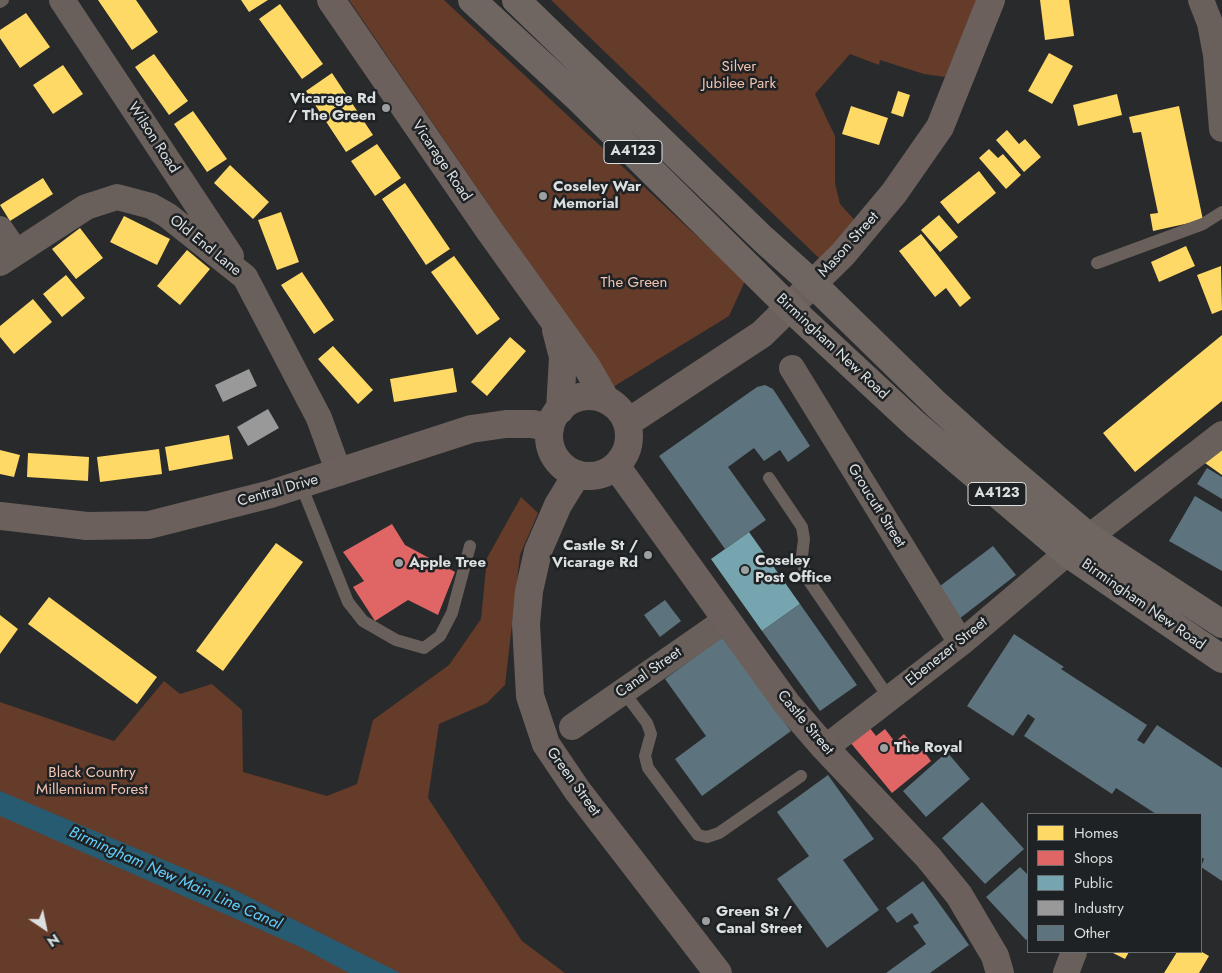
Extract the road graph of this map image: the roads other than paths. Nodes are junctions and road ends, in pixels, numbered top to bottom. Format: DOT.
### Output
graph roads {
  1 [pos="3,0"];
  2 [pos="62,0"];
  3 [pos="331,0"];
  4 [pos="472,0"];
  5 [pos="516,0"];
  6 [pos="991,0"];
  7 [pos="1201,0"];
  8 [pos="0,2"];
  9 [pos="1219,54"];
  10 [pos="1222,129"];
  11 [pos="1222,212"];
  12 [pos="0,229"];
  13 [pos="8,258"];
  14 [pos="1097,263"];
  15 [pos="244,277"];
  16 [pos="813,284"];
  17 [pos="790,308"];
  18 [pos="554,320"];
  19 [pos="792,368"];
  20 [pos="606,400"];
  21 [pos="555,419"];
  22 [pos="627,423"];
  23 [pos="1222,434"];
  24 [pos="616,466"];
  25 [pos="339,473"];
  26 [pos="577,474"];
  27 [pos="768,478"];
  28 [pos="302,485"];
  29 [pos="0,516"];
  30 [pos="1078,545"];
  31 [pos="470,546"];
  32 [pos="726,620"];
  33 [pos="1222,624"];
  34 [pos="961,643"];
  35 [pos="1222,659"];
  36 [pos="623,691"];
  37 [pos="889,698"];
  38 [pos="572,727"];
  39 [pos="825,748"];
  40 [pos="801,776"];
  41 [pos="1074,953"];
  42 [pos="718,973"];
  43 [pos="1000,973"];
  44 [pos="1066,973"];
  1 -- 8 [label="lane"];
  2 -- 15 [label="street, Wilson Road"];
  3 -- 18 [label="main road, Vicarage Road"];
  4 -- 17 [label="highway, Birmingham New Road / A4123"];
  5 -- 16 [label="highway, Birmingham New Road / A4123"];
  6 -- 16 [label="main road, Mason Street"];
  7 -- 9 [label="street"];
  9 -- 10 [label="street"];
  11 -- 14 [label="lane"];
  12 -- 13 [label="street"];
  13 -- 15 [label="street, Old End Lane"];
  15 -- 25 [label="street, Old End Lane"];
  16 -- 17 [label="main road, Mason Street"];
  16 -- 30 [label="highway, Birmingham New Road / A4123"];
  17 -- 22 [label="main road, Mason Street"];
  17 -- 30 [label="highway, Birmingham New Road / A4123"];
  18 -- 20 [label="main road, Vicarage Road"];
  18 -- 21 [label="main road, Vicarage Road"];
  19 -- 34 [label="street, Groucutt Street"];
  20 -- 21 [label="main road"];
  20 -- 22 [label="main road"];
  21 -- 25 [label="main road, Central Drive"];
  21 -- 26 [label="main road"];
  22 -- 24 [label="main road"];
  23 -- 30 [label="street, Ebenezer Street"];
  24 -- 26 [label="main road"];
  24 -- 32 [label="main road, Castle Street"];
  25 -- 28 [label="main road, Central Drive"];
  26 -- 42 [label="main road, Green Street"];
  27 -- 37 [label="lane"];
  28 -- 29 [label="main road, Central Drive"];
  28 -- 31 [label="lane"];
  30 -- 33 [label="highway, Birmingham New Road / A4123"];
  30 -- 34 [label="street, Ebenezer Street"];
  30 -- 35 [label="highway, Birmingham New Road / A4123"];
  32 -- 36 [label="street, Canal Street"];
  32 -- 39 [label="main road, Castle Street"];
  34 -- 37 [label="street, Ebenezer Street"];
  36 -- 38 [label="street, Canal Street"];
  36 -- 40 [label="lane"];
  37 -- 39 [label="street, Ebenezer Street"];
  39 -- 43 [label="main road, Castle Street"];
  41 -- 44 [label="street"];
}
